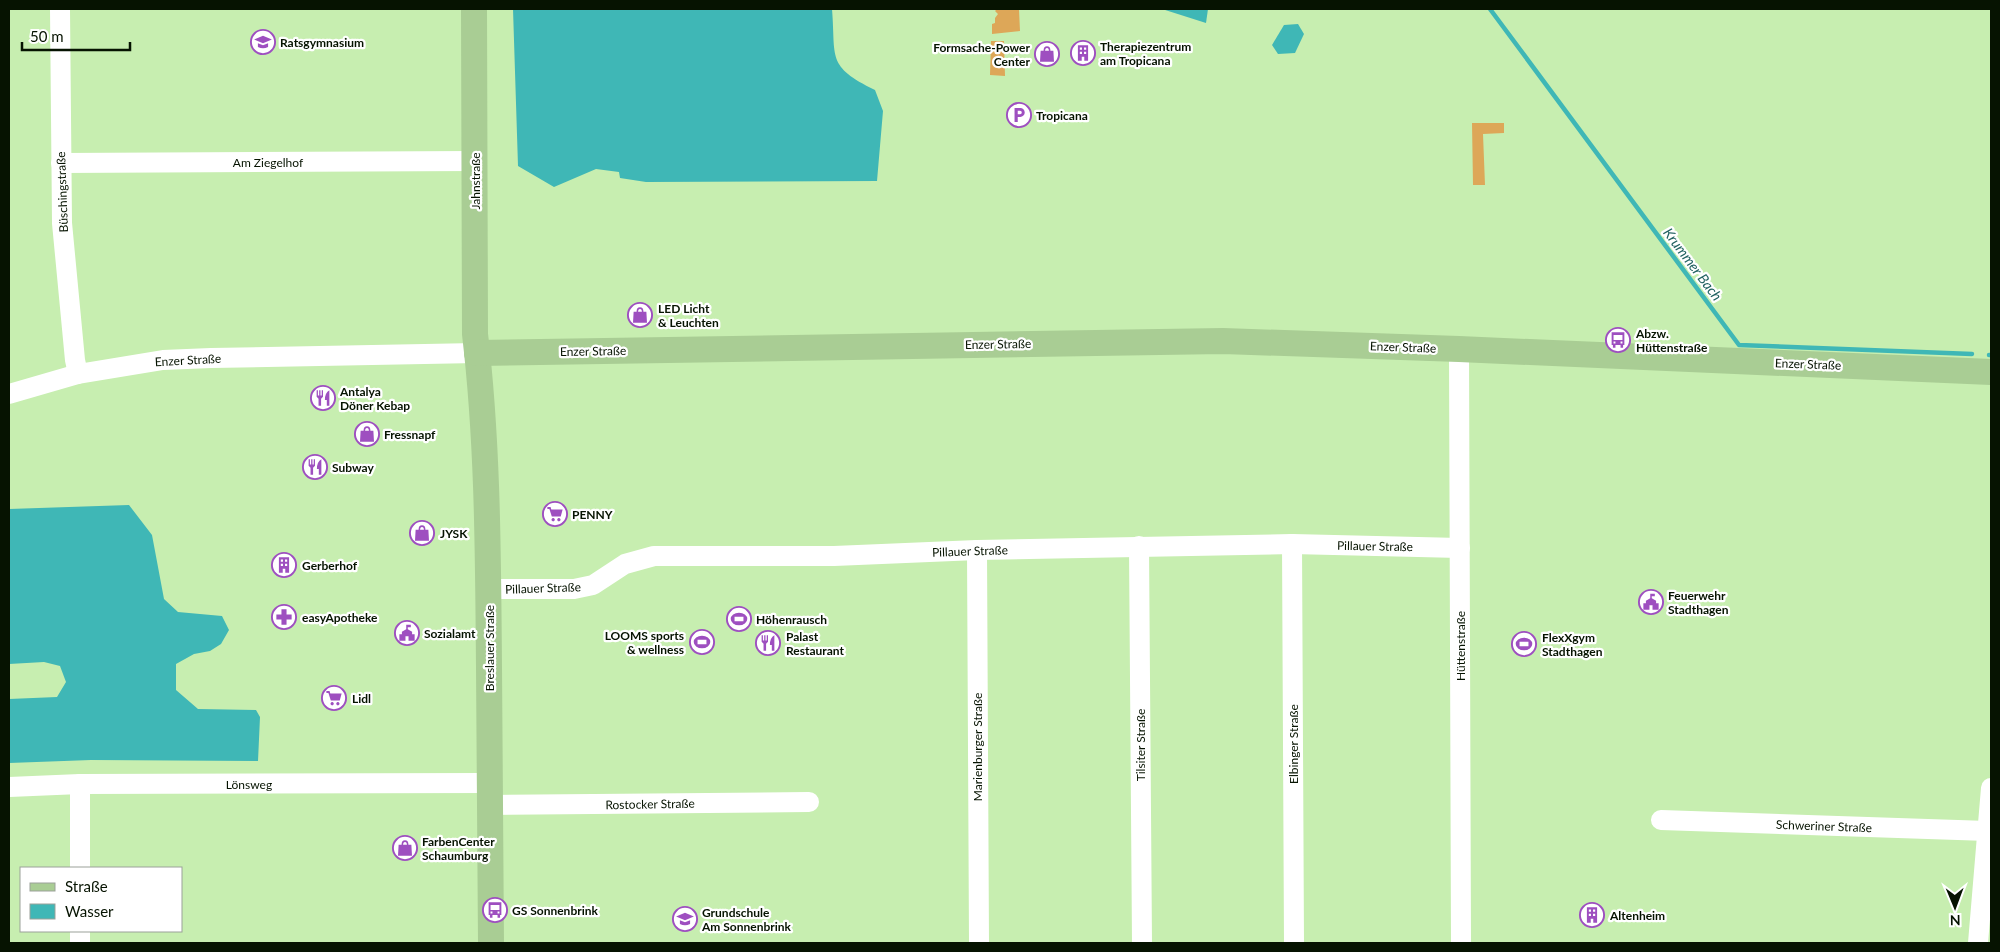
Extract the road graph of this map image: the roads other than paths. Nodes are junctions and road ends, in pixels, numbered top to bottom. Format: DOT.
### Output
graph roads {
  1 [pos="60,9"];
  2 [pos="474,9"];
  3 [pos="475,161"];
  4 [pos="61,163"];
  5 [pos="1459,349"];
  6 [pos="477,353"];
  7 [pos="1991,372"];
  8 [pos="78,374"];
  9 [pos="9,394"];
  10 [pos="1292,544"];
  11 [pos="1139,546"];
  12 [pos="1460,548"];
  13 [pos="976,550"];
  14 [pos="488,589"];
  15 [pos="80,784"];
  16 [pos="9,786"];
  17 [pos="1991,788"];
  18 [pos="490,794"];
  19 [pos="810,802"];
  20 [pos="1661,820"];
  21 [pos="1988,831"];
  22 [pos="80,867"];
  23 [pos="491,943"];
  24 [pos="978,943"];
  25 [pos="1142,943"];
  26 [pos="1294,943"];
  27 [pos="1461,943"];
  28 [pos="1978,943"];
  1 -- 4 [label="street, Büschingstraße"];
  2 -- 3 [label="main road, Jahnstraße"];
  3 -- 4 [label="street, Am Ziegelhof"];
  3 -- 6 [label="main road, Jahnstraße"];
  4 -- 8 [label="street, Büschingstraße"];
  5 -- 6 [label="main road, Enzer Straße"];
  5 -- 7 [label="main road, Enzer Straße"];
  5 -- 12 [label="street, Hüttenstraße"];
  6 -- 8 [label="street, Enzer Straße"];
  6 -- 14 [label="main road, Breslauer Straße"];
  8 -- 9 [label="street, Enzer Straße"];
  10 -- 11 [label="street, Pillauer Straße"];
  10 -- 12 [label="street, Pillauer Straße"];
  10 -- 26 [label="street, Elbinger Straße"];
  11 -- 13 [label="street, Pillauer Straße"];
  11 -- 25 [label="street, Tilsiter Straße"];
  12 -- 27 [label="street, Hüttenstraße"];
  13 -- 14 [label="street, Pillauer Straße"];
  13 -- 24 [label="street, Marienburger Straße"];
  14 -- 18 [label="main road, Breslauer Straße"];
  15 -- 16 [label="street, Lönsweg"];
  15 -- 18 [label="street, Lönsweg"];
  15 -- 22 [label="street"];
  17 -- 21 [label="street"];
  18 -- 19 [label="street, Rostocker Straße"];
  18 -- 23 [label="main road, Breslauer Straße"];
  20 -- 21 [label="street, Schweriner Straße"];
  21 -- 28 [label="street"];
}
